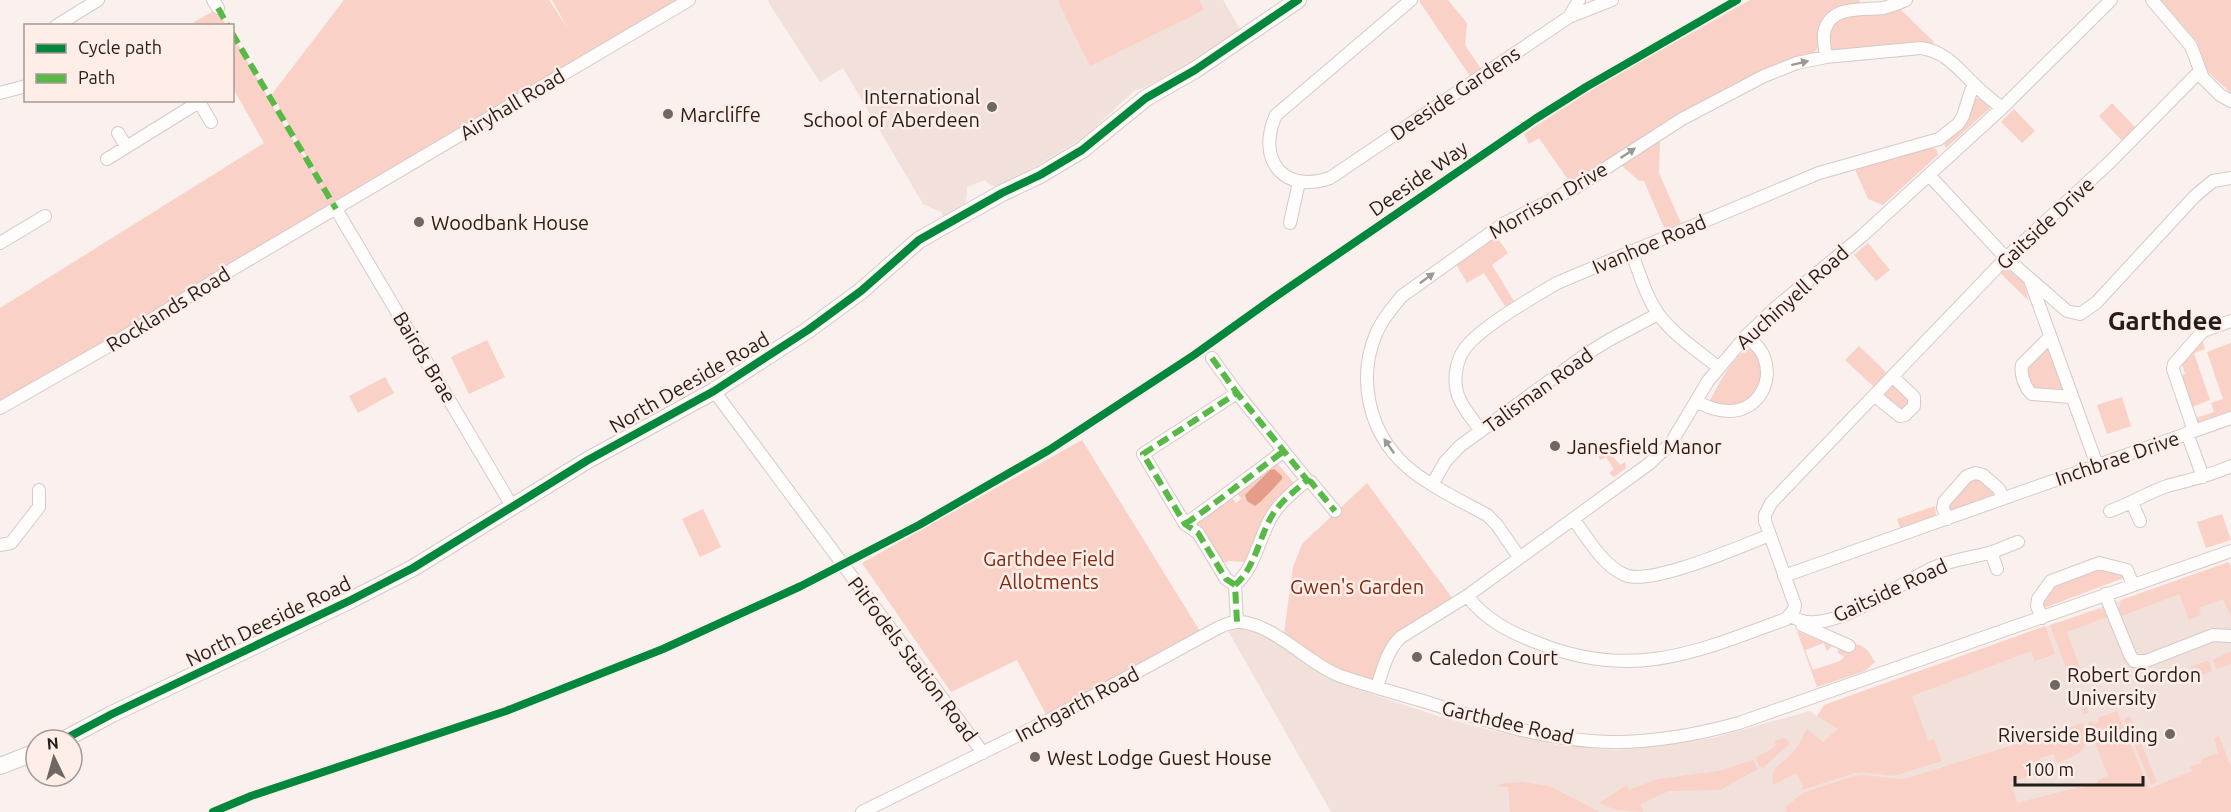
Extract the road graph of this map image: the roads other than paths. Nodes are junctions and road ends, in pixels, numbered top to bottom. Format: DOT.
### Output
graph roads {
  1 [pos="689,0"];
  2 [pos="1299,0"];
  3 [pos="1411,0"];
  4 [pos="1579,0"];
  5 [pos="1612,0"];
  6 [pos="1906,0"];
  7 [pos="2111,0"];
  8 [pos="2152,0"];
  9 [pos="90,2"];
  10 [pos="1569,17"];
  11 [pos="59,24"];
  12 [pos="1826,57"];
  13 [pos="2199,72"];
  14 [pos="1976,86"];
  15 [pos="24,87"];
  16 [pos="0,93"];
  17 [pos="2231,101"];
  18 [pos="196,102"];
  19 [pos="199,102"];
  20 [pos="2002,108"];
  21 [pos="211,122"];
  22 [pos="118,133"];
  23 [pos="1935,140"];
  24 [pos="126,146"];
  25 [pos="1948,158"];
  26 [pos="107,159"];
  27 [pos="1929,175"];
  28 [pos="2231,178"];
  29 [pos="1299,182"];
  30 [pos="336,209"];
  31 [pos="45,216"];
  32 [pos="1290,223"];
  33 [pos="0,243"];
  34 [pos="1630,251"];
  35 [pos="2007,258"];
  36 [pos="2030,279"];
  37 [pos="1658,314"];
  38 [pos="2231,321"];
  39 [pos="1746,336"];
  40 [pos="2050,337"];
  41 [pos="1212,358"];
  42 [pos="1718,367"];
  43 [pos="1893,377"];
  44 [pos="714,391"];
  45 [pos="1237,393"];
  46 [pos="1875,396"];
  47 [pos="2072,397"];
  48 [pos="1697,402"];
  49 [pos="0,408"];
  50 [pos="2231,418"];
  51 [pos="1481,431"];
  52 [pos="2191,432"];
  53 [pos="1284,451"];
  54 [pos="2097,465"];
  55 [pos="2231,466"];
  56 [pos="2203,477"];
  57 [pos="1307,480"];
  58 [pos="1433,483"];
  59 [pos="39,490"];
  60 [pos="2003,498"];
  61 [pos="2132,503"];
  62 [pos="512,506"];
  63 [pos="1335,511"];
  64 [pos="2110,511"];
  65 [pos="1573,519"];
  66 [pos="1947,519"];
  67 [pos="2140,521"];
  68 [pos="1185,524"];
  69 [pos="1770,535"];
  70 [pos="2018,542"];
  71 [pos="0,545"];
  72 [pos="2231,550"];
  73 [pos="1991,552"];
  74 [pos="1519,556"];
  75 [pos="1997,569"];
  76 [pos="1784,576"];
  77 [pos="1235,585"];
  78 [pos="2133,585"];
  79 [pos="2105,594"];
  80 [pos="1467,596"];
  81 [pos="1795,618"];
  82 [pos="2042,618"];
  83 [pos="1231,623"];
  84 [pos="2231,636"];
  85 [pos="1849,646"];
  86 [pos="1377,687"];
  87 [pos="84,729"];
  88 [pos="983,753"];
  89 [pos="24,757"];
  90 [pos="0,766"];
  91 [pos="862,812"];
  1 -- 30 [label="street, Airyhall Road"];
  2 -- 44 [label="main road, North Deeside Road"];
  3 -- 29 [label="street"];
  4 -- 10 [label="street"];
  5 -- 10 [label="street, Deeside Gardens"];
  6 -- 12 [label="street"];
  7 -- 20 [label="street, Auchinyell Road"];
  8 -- 13 [label="street"];
  9 -- 11 [label="street"];
  10 -- 29 [label="street, Deeside Gardens"];
  12 -- 14 [label="street, Morrison Drive"];
  58 -- 12 [label="street, Morrison Drive, one-way"];
  13 -- 17 [label="street"];
  13 -- 35 [label="street, Gaitside Drive"];
  14 -- 20 [label="street, Morrison Drive"];
  14 -- 23 [label="street, Ivanhoe Road"];
  15 -- 16 [label="street"];
  18 -- 24 [label="street"];
  19 -- 21 [label="street"];
  20 -- 25 [label="street, Auchinyell Road"];
  22 -- 24 [label="street"];
  23 -- 25 [label="street"];
  23 -- 34 [label="street, Ivanhoe Road"];
  24 -- 26 [label="street"];
  25 -- 27 [label="street, Auchinyell Road"];
  27 -- 35 [label="street"];
  27 -- 39 [label="street, Auchinyell Road"];
  28 -- 36 [label="street"];
  29 -- 32 [label="street"];
  30 -- 49 [label="street, Rocklands Road"];
  30 -- 62 [label="street, Bairds Brae"];
  31 -- 33 [label="street"];
  34 -- 37 [label="street"];
  34 -- 51 [label="street, Ivanhoe Road"];
  35 -- 36 [label="street"];
  35 -- 43 [label="street, Gaitside Drive"];
  36 -- 40 [label="street"];
  37 -- 42 [label="street"];
  37 -- 51 [label="street, Talisman Road"];
  38 -- 52 [label="street"];
  39 -- 42 [label="street, Auchinyell Road"];
  39 -- 48 [label="street"];
  40 -- 47 [label="street"];
  40 -- 47 [label="street"];
  41 -- 45 [label="street"];
  42 -- 48 [label="street, Auchinyell Road"];
  43 -- 46 [label="street, Gaitside Drive"];
  43 -- 46 [label="street"];
  44 -- 62 [label="main road, North Deeside Road"];
  44 -- 88 [label="street, Pitfodels Station Road"];
  45 -- 53 [label="street"];
  45 -- 68 [label="street"];
  46 -- 69 [label="street, Gaitside Drive"];
  47 -- 54 [label="street"];
  48 -- 65 [label="street, Auchinyell Road"];
  50 -- 52 [label="street, Inchbrae Drive"];
  51 -- 58 [label="street, Talisman Road"];
  52 -- 54 [label="street, Inchbrae Drive"];
  52 -- 56 [label="street"];
  53 -- 57 [label="street"];
  53 -- 68 [label="street"];
  54 -- 60 [label="street, Inchbrae Drive"];
  55 -- 56 [label="street"];
  56 -- 61 [label="street"];
  57 -- 63 [label="street"];
  57 -- 77 [label="street"];
  58 -- 74 [label="street, Morrison Drive"];
  59 -- 71 [label="street"];
  60 -- 66 [label="street, Inchbrae Drive"];
  60 -- 66 [label="street"];
  61 -- 64 [label="street"];
  61 -- 67 [label="street"];
  62 -- 87 [label="main road, North Deeside Road"];
  65 -- 69 [label="street"];
  65 -- 74 [label="street, Auchinyell Road"];
  66 -- 76 [label="street, Inchbrae Drive"];
  68 -- 77 [label="street"];
  69 -- 76 [label="street, Gaitside Drive"];
  70 -- 73 [label="street, Gaitside Road"];
  72 -- 78 [label="street, Garthdee Road"];
  73 -- 75 [label="street"];
  73 -- 81 [label="street, Gaitside Road"];
  74 -- 80 [label="street, Auchinyell Road"];
  76 -- 81 [label="street, Gaitside Drive"];
  77 -- 83 [label="street"];
  78 -- 79 [label="street, Garthdee Road"];
  78 -- 82 [label="street"];
  79 -- 82 [label="street, Garthdee Road"];
  79 -- 84 [label="street"];
  80 -- 81 [label="street, Gaitside Road"];
  80 -- 86 [label="street, Auchinyell Road"];
  81 -- 85 [label="street"];
  82 -- 86 [label="street, Garthdee Road"];
  83 -- 86 [label="street, Garthdee Road"];
  83 -- 88 [label="street, Inchgarth Road"];
  88 -- 91 [label="street, Inchgarth Road"];
  89 -- 90 [label="main road"];
}
